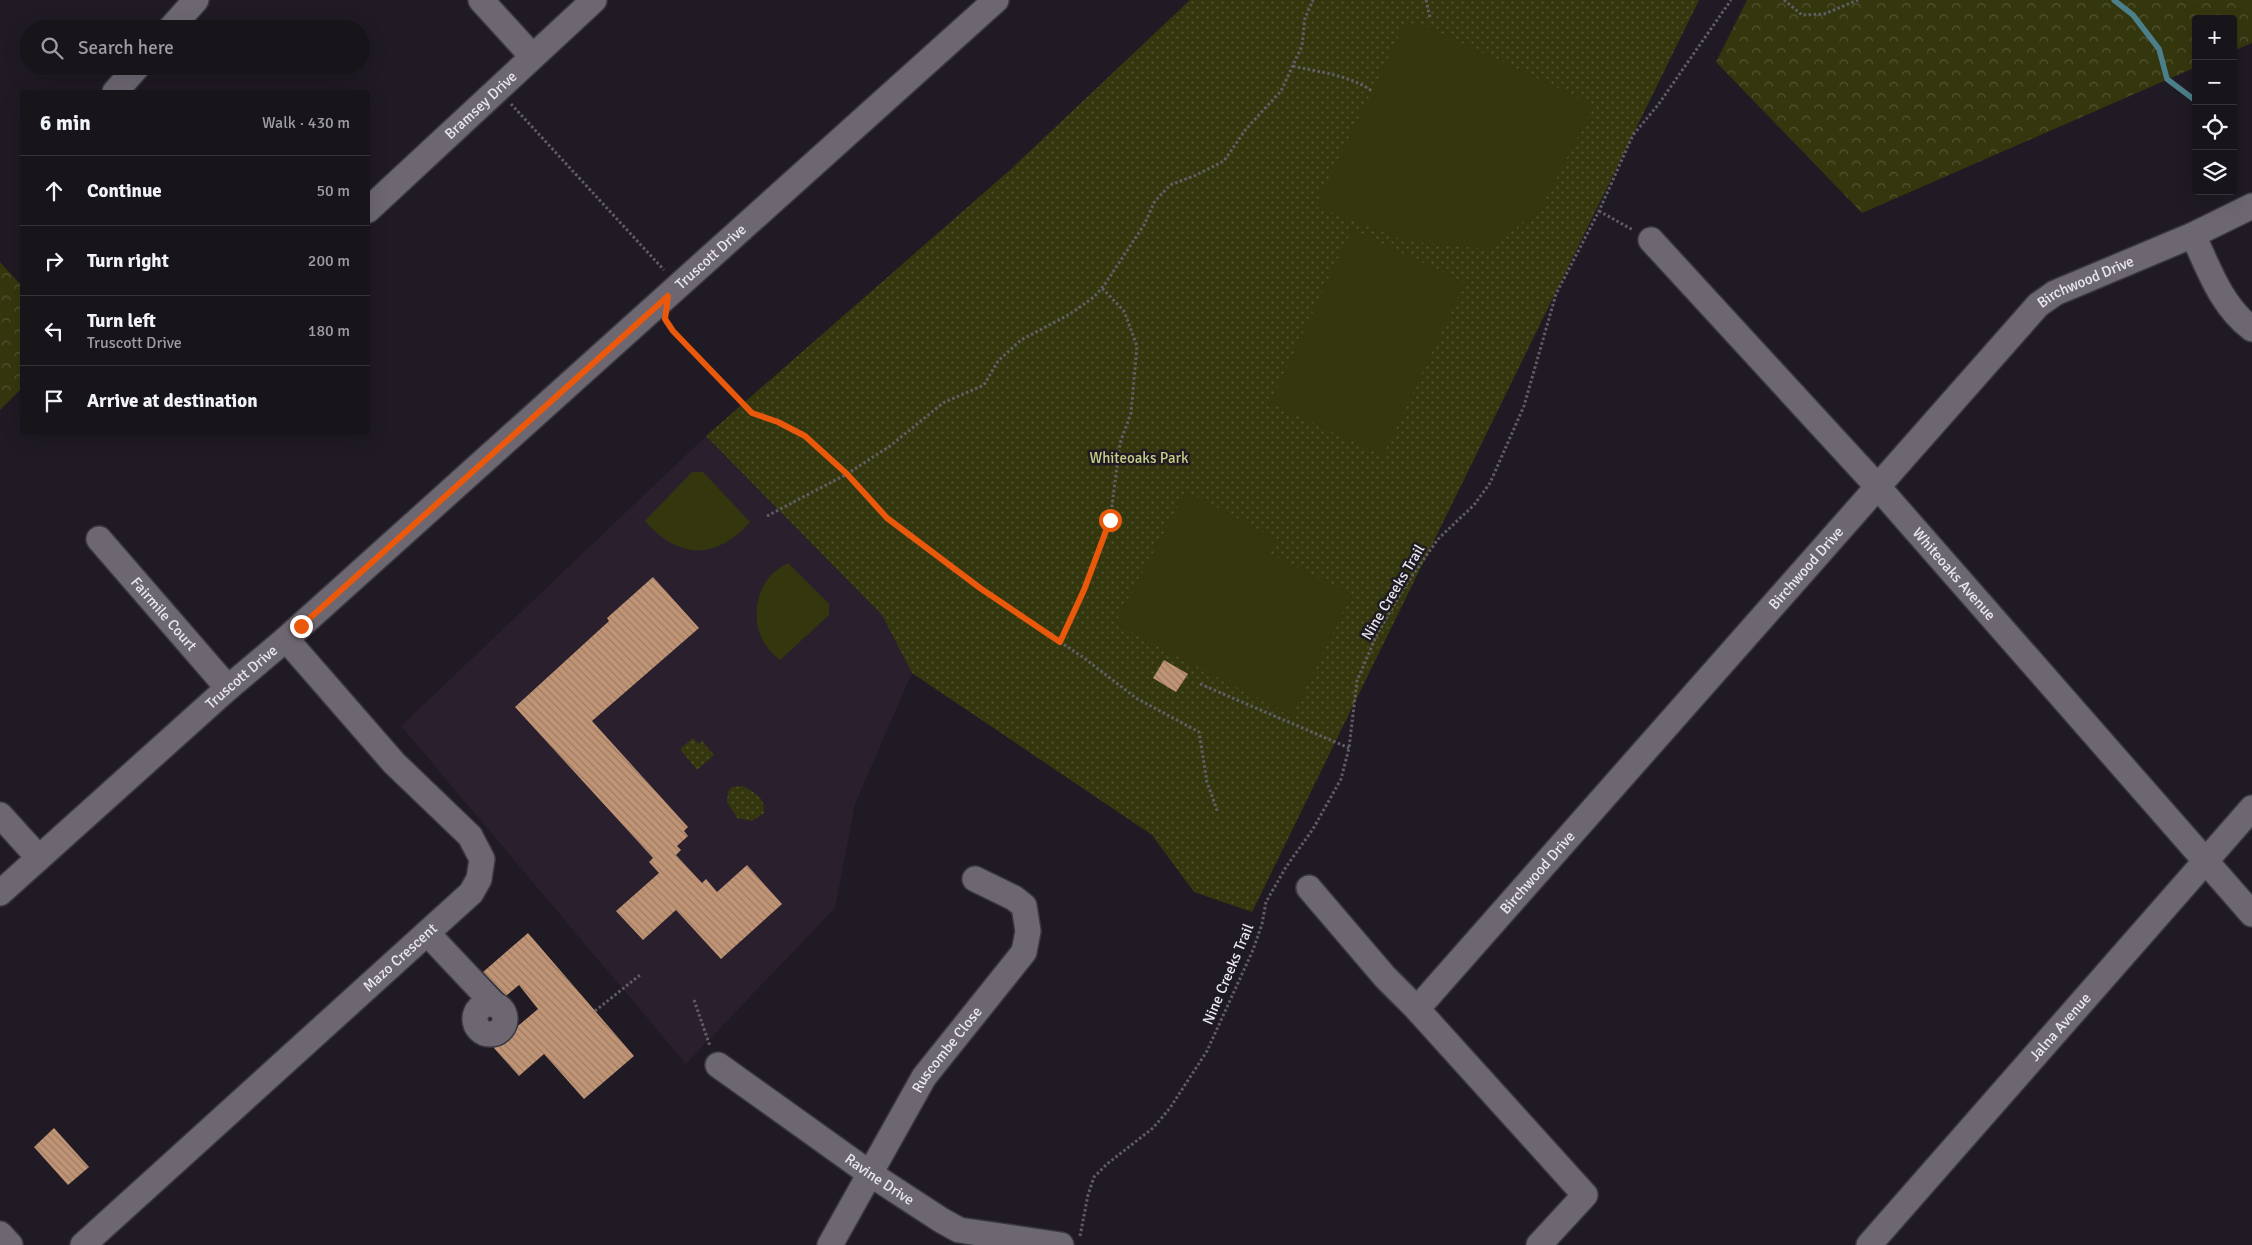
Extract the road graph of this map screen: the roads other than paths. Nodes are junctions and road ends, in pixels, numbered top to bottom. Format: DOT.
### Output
graph roads {
  1 [pos="196,0"];
  2 [pos="481,0"];
  3 [pos="594,0"];
  4 [pos="996,0"];
  5 [pos="178,20"];
  6 [pos="532,56"];
  7 [pos="130,75"];
  8 [pos="117,90"];
  9 [pos="2252,206"];
  10 [pos="370,208"];
  11 [pos="2193,235"];
  12 [pos="1651,240"];
  13 [pos="2252,329"];
  14 [pos="1878,487"];
  15 [pos="99,539"];
  16 [pos="286,640"];
  17 [pos="228,688"];
  18 [pos="2252,808"];
  19 [pos="0,815"];
  20 [pos="39,858"];
  21 [pos="2206,860"];
  22 [pos="975,879"];
  23 [pos="1309,888"];
  24 [pos="0,893"];
  25 [pos="2252,914"];
  26 [pos="427,933"];
  27 [pos="494,1004"];
  28 [pos="1417,1009"];
  29 [pos="718,1065"];
  30 [pos="869,1172"];
  31 [pos="0,1234"];
  32 [pos="10,1245"];
  33 [pos="83,1245"];
  34 [pos="830,1245"];
  35 [pos="1060,1245"];
  36 [pos="1539,1245"];
  37 [pos="1869,1245"];
  1 -- 5 [label="street"];
  2 -- 6 [label="street"];
  3 -- 6 [label="street, Bramsey Drive"];
  4 -- 16 [label="street, Truscott Drive"];
  6 -- 10 [label="street, Bramsey Drive"];
  7 -- 8 [label="street"];
  9 -- 11 [label="street, Birchwood Drive"];
  11 -- 13 [label="street"];
  11 -- 14 [label="street, Birchwood Drive"];
  12 -- 14 [label="street, Whiteoaks Avenue"];
  14 -- 21 [label="street, Whiteoaks Avenue"];
  14 -- 28 [label="street, Birchwood Drive"];
  15 -- 17 [label="street, Fairmile Court"];
  16 -- 17 [label="street, Truscott Drive"];
  16 -- 26 [label="street, Mazo Crescent"];
  17 -- 20 [label="street, Truscott Drive"];
  18 -- 21 [label="street, Jalna Avenue"];
  19 -- 20 [label="street"];
  20 -- 24 [label="street, Truscott Drive"];
  21 -- 25 [label="street, Whiteoaks Avenue"];
  21 -- 37 [label="street, Jalna Avenue"];
  22 -- 30 [label="street, Ruscombe Close"];
  23 -- 28 [label="street"];
  26 -- 27 [label="street"];
  26 -- 33 [label="street, Mazo Crescent"];
  28 -- 36 [label="street"];
  29 -- 30 [label="street, Ravine Drive"];
  30 -- 34 [label="street, Ruscombe Close"];
  30 -- 35 [label="street, Ravine Drive"];
  31 -- 32 [label="street"];
}
